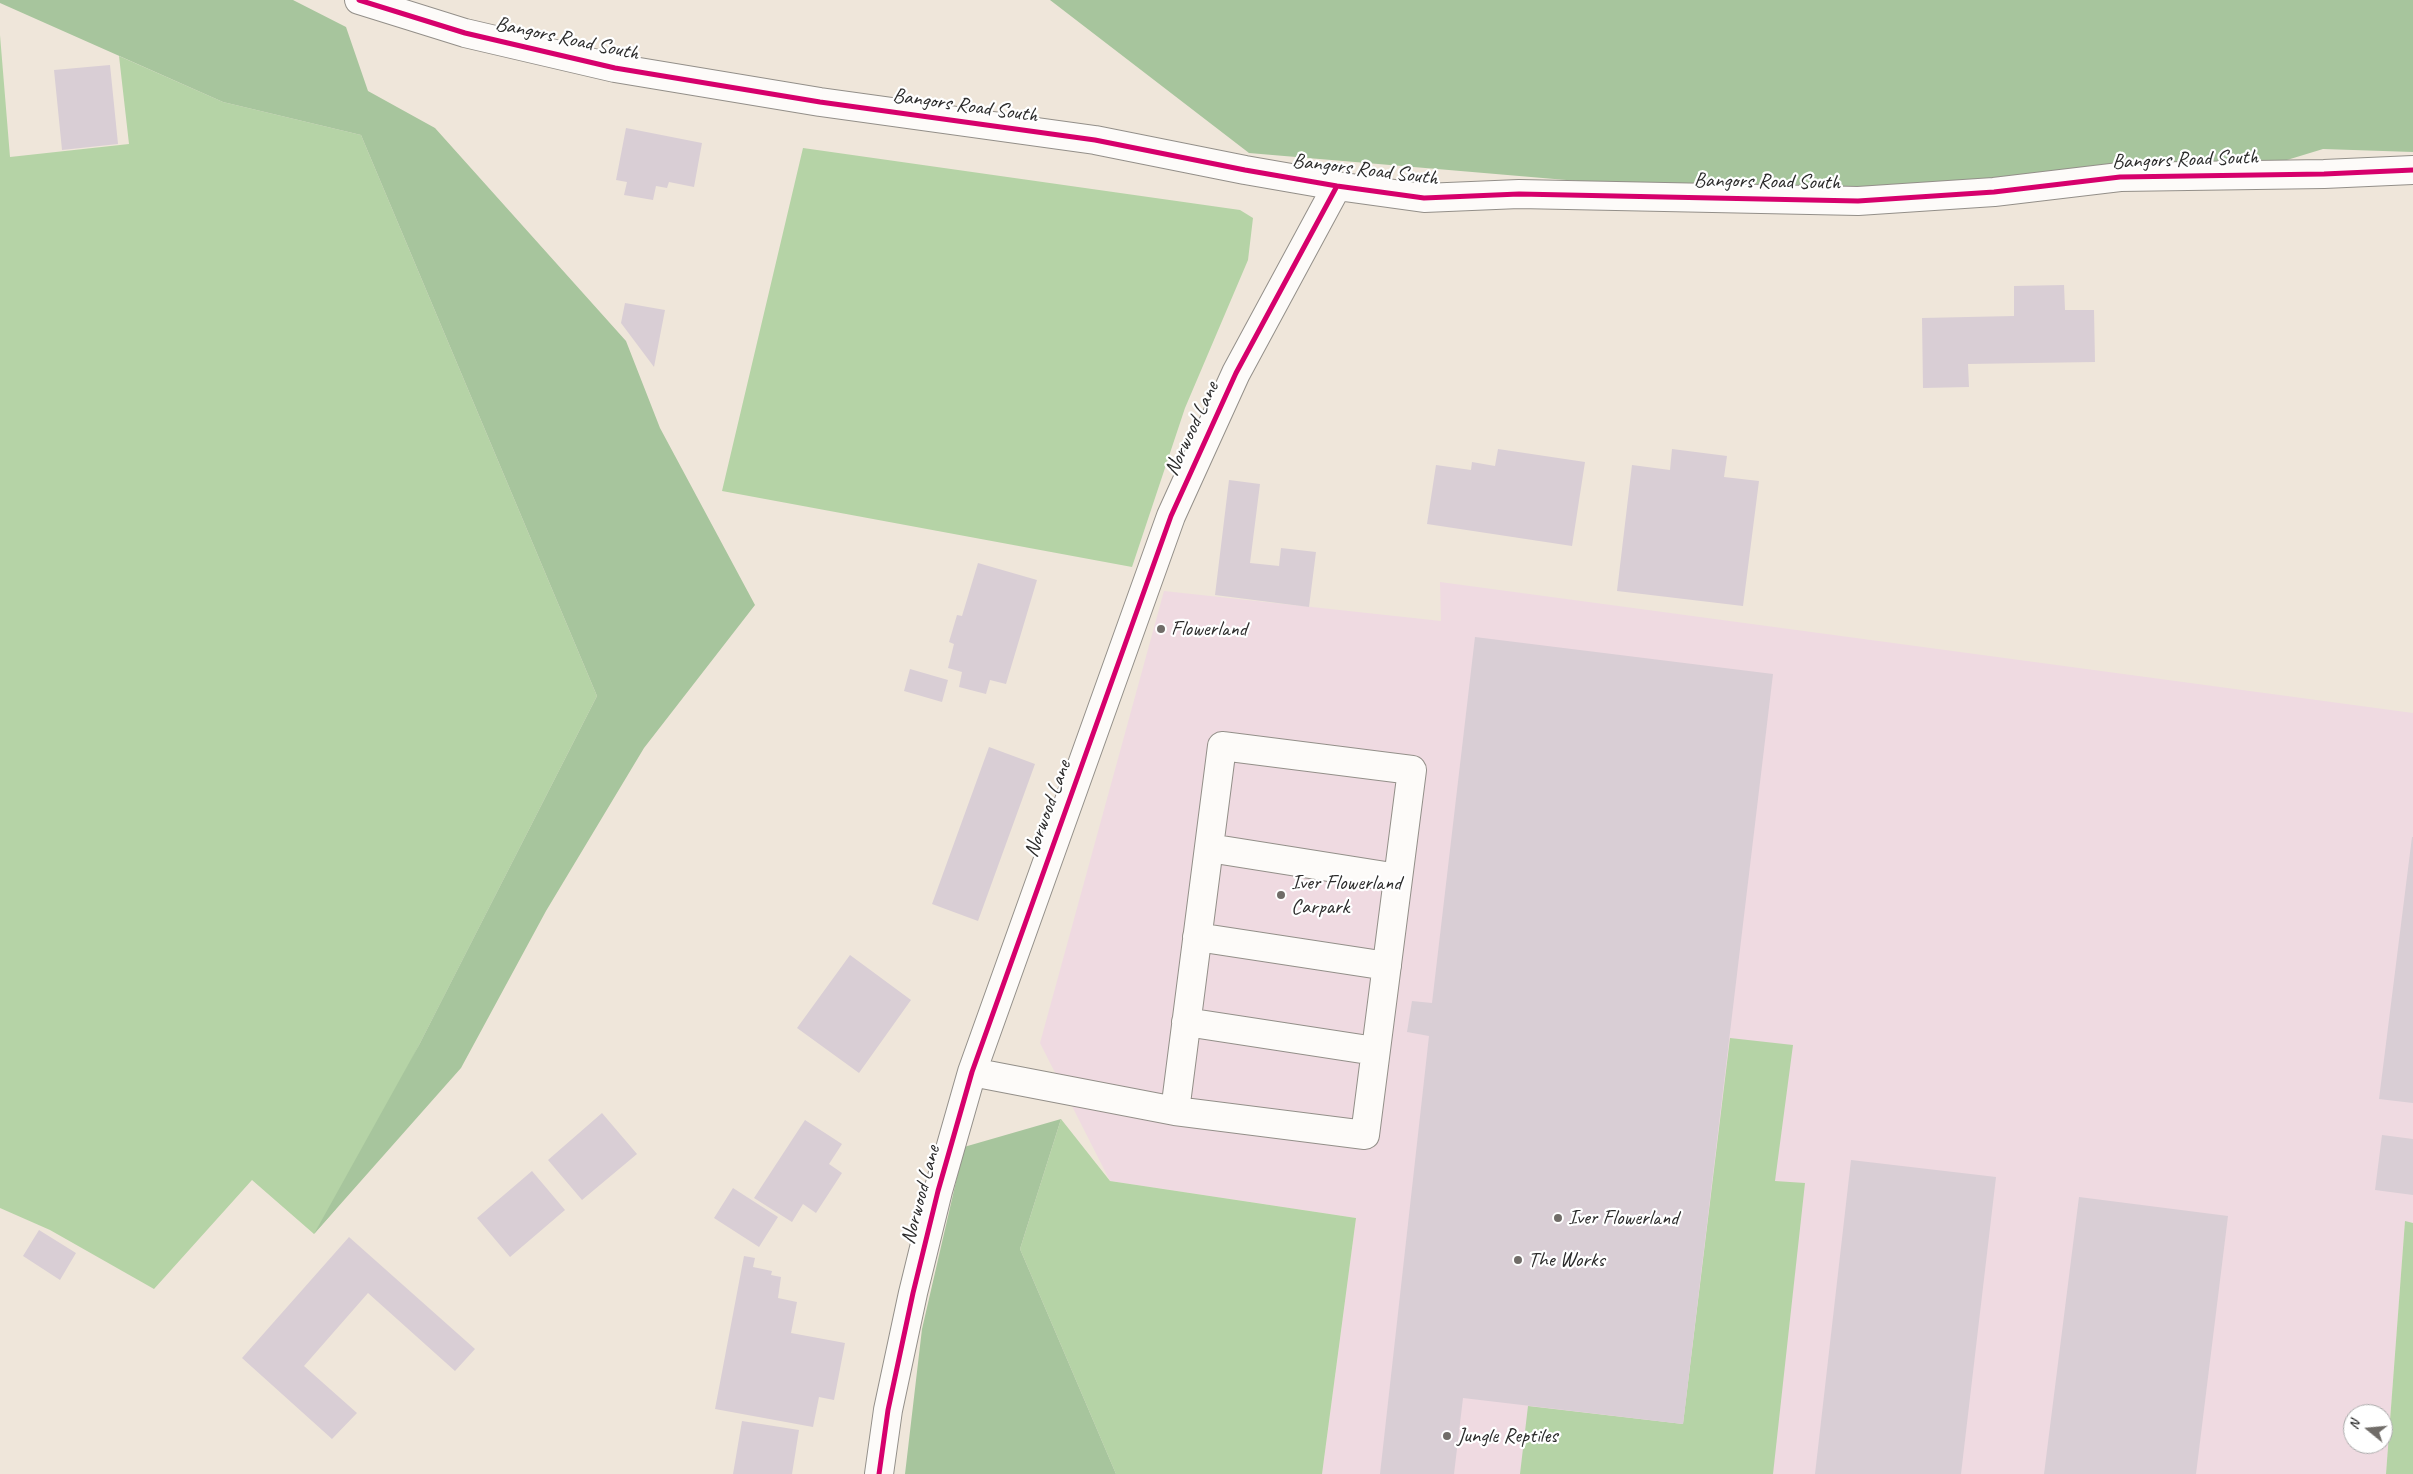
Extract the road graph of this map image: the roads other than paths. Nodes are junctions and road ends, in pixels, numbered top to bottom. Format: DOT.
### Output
graph roads {
  1 [pos="359,0"];
  2 [pos="2413,170"];
  3 [pos="1337,186"];
  4 [pos="1208,848"];
  5 [pos="1398,878"];
  6 [pos="1197,936"];
  7 [pos="1387,966"];
  8 [pos="1186,1022"];
  9 [pos="1375,1051"];
  10 [pos="972,1072"];
  11 [pos="1175,1111"];
  12 [pos="879,1474"];
  1 -- 3 [label="street, Bangors Road South"];
  2 -- 3 [label="street, Bangors Road South"];
  3 -- 10 [label="street, Norwood Lane"];
  4 -- 5 [label="street"];
  4 -- 5 [label="street"];
  4 -- 6 [label="street"];
  5 -- 7 [label="street"];
  6 -- 7 [label="street"];
  6 -- 8 [label="street"];
  7 -- 9 [label="street"];
  8 -- 9 [label="street"];
  8 -- 11 [label="street"];
  9 -- 11 [label="street"];
  10 -- 11 [label="street"];
  10 -- 12 [label="street, Norwood Lane"];
}
